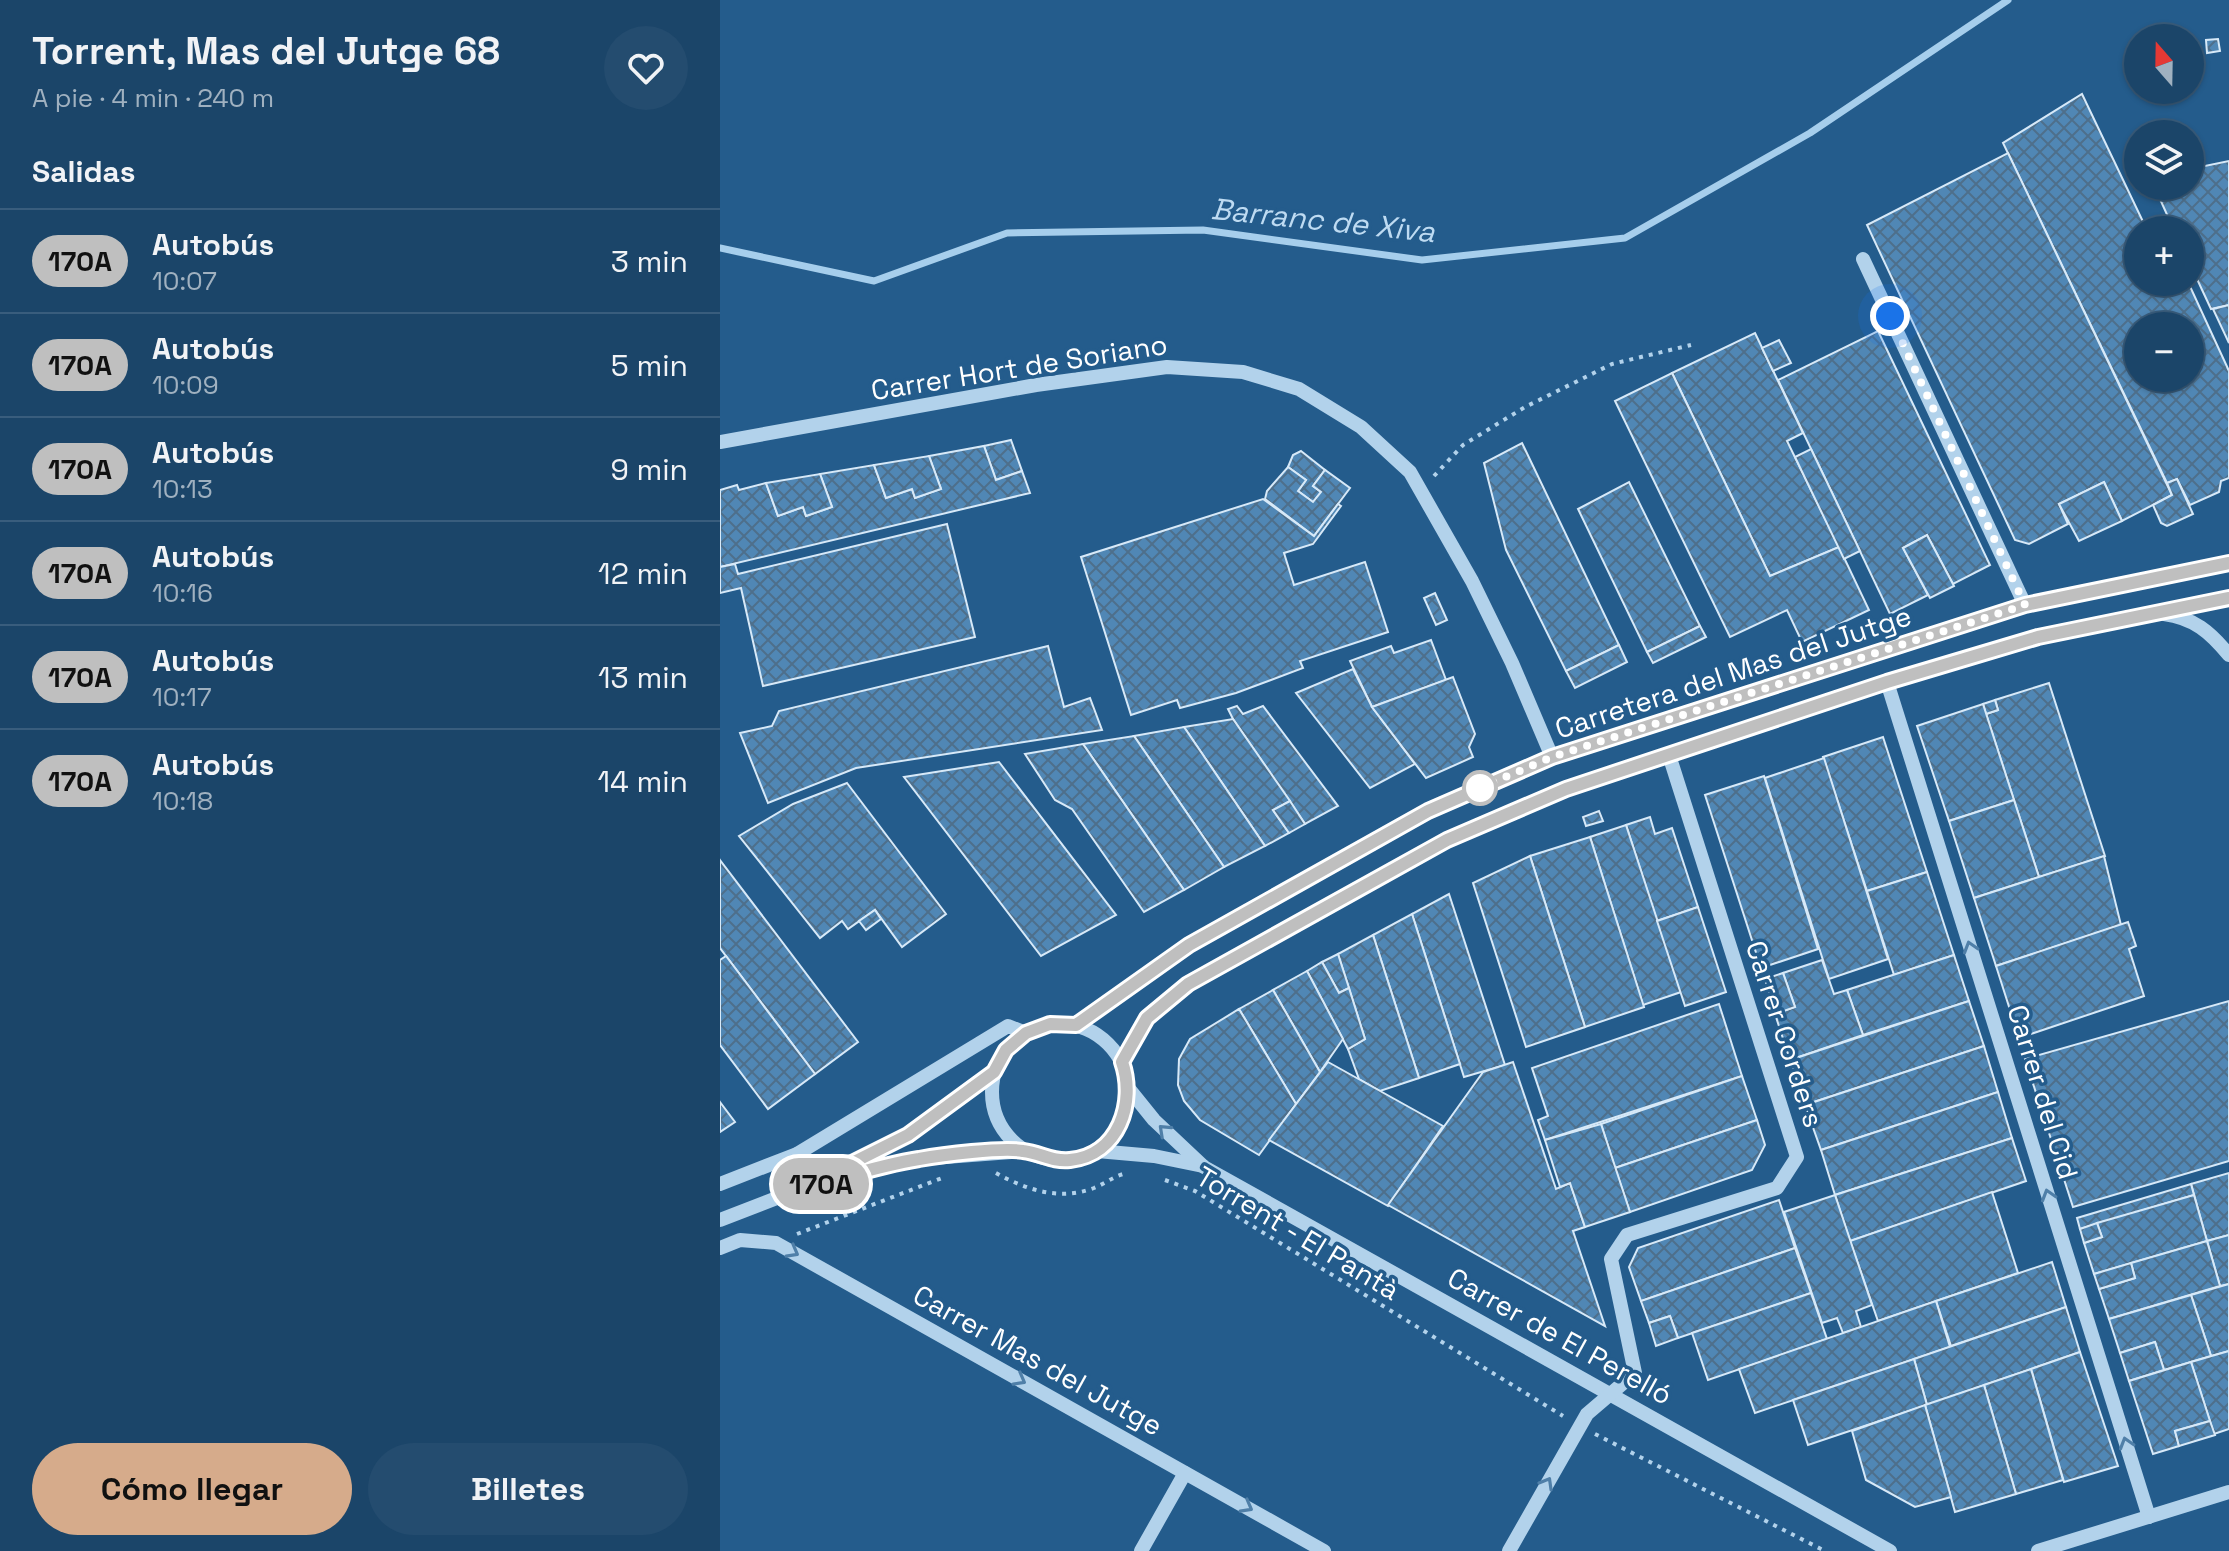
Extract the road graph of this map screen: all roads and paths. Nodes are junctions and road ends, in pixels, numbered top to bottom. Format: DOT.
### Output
graph roads {
  1 [pos="1863,259"];
  2 [pos="1691,345"];
  3 [pos="720,442"];
  4 [pos="1421,490"];
  5 [pos="2229,563"];
  6 [pos="2229,598"];
  7 [pos="2025,605"];
  8 [pos="2156,612"];
  9 [pos="2229,655"];
  10 [pos="1887,682"];
  11 [pos="1669,755"];
  12 [pos="1552,757"];
  13 [pos="1076,1025"];
  14 [pos="1026,1033"];
  15 [pos="1122,1062"];
  16 [pos="994,1072"];
  17 [pos="1129,1089"];
  18 [pos="1023,1151"];
  19 [pos="1097,1151"];
  20 [pos="797,1154"];
  21 [pos="1204,1167"];
  22 [pos="991,1170"];
  23 [pos="1130,1172"];
  24 [pos="955,1173"];
  25 [pos="1154,1175"];
  26 [pos="720,1184"];
  27 [pos="800,1189"];
  28 [pos="720,1220"];
  29 [pos="776,1243"];
  30 [pos="720,1248"];
  31 [pos="1612,1395"];
  32 [pos="1580,1426"];
  33 [pos="1185,1473"];
  34 [pos="2229,1492"];
  35 [pos="2149,1517"];
  36 [pos="1141,1551"];
  37 [pos="1324,1551"];
  38 [pos="1509,1551"];
  39 [pos="1825,1551"];
  40 [pos="1890,1551"];
  41 [pos="2038,1551"];
  1 -- 7 [label="street"];
  2 -- 4 [label="path"];
  3 -- 4 [label="street, Carrer Hort de Soriano"];
  4 -- 12 [label="street, Carrer Hort de Soriano"];
  5 -- 7 [label="street, Carretera del Mas del Jutge"];
  6 -- 8 [label="street, Carretera del Mas del Jutge"];
  7 -- 12 [label="street, Carretera del Mas del Jutge"];
  8 -- 9 [label="street"];
  8 -- 10 [label="street, Carretera del Mas del Jutge"];
  10 -- 11 [label="street, Carretera del Mas del Jutge"];
  35 -- 10 [label="street, Carrer del Cid, one-way"];
  11 -- 15 [label="street, Carretera del Mas del Jutge"];
  11 -- 31 [label="street, Carrer Corders"];
  12 -- 13 [label="street, Carretera del Mas del Jutge"];
  13 -- 14 [label="street"];
  13 -- 15 [label="street"];
  14 -- 16 [label="street"];
  14 -- 20 [label="street"];
  15 -- 17 [label="street"];
  16 -- 18 [label="street"];
  16 -- 27 [label="street"];
  17 -- 19 [label="street"];
  21 -- 17 [label="street, one-way"];
  18 -- 19 [label="street"];
  18 -- 27 [label="street"];
  19 -- 21 [label="street"];
  20 -- 26 [label="street"];
  20 -- 27 [label="street"];
  21 -- 31 [label="street, Carrer de El Perelló"];
  22 -- 23 [label="path"];
  24 -- 29 [label="path"];
  25 -- 32 [label="path, Torrent - El Pantà"];
  27 -- 28 [label="street"];
  29 -- 30 [label="street, Carrer Mas del Jutge"];
  29 -- 33 [label="street, Carrer Mas del Jutge, one-way"];
  31 -- 32 [label="street"];
  31 -- 40 [label="street, Carrer de El Perelló"];
  38 -- 32 [label="street, one-way"];
  32 -- 39 [label="path, Torrent - El Pantà"];
  33 -- 36 [label="street"];
  33 -- 37 [label="street, Carrer Mas del Jutge, one-way"];
  34 -- 35 [label="street"];
  35 -- 41 [label="street"];
}
